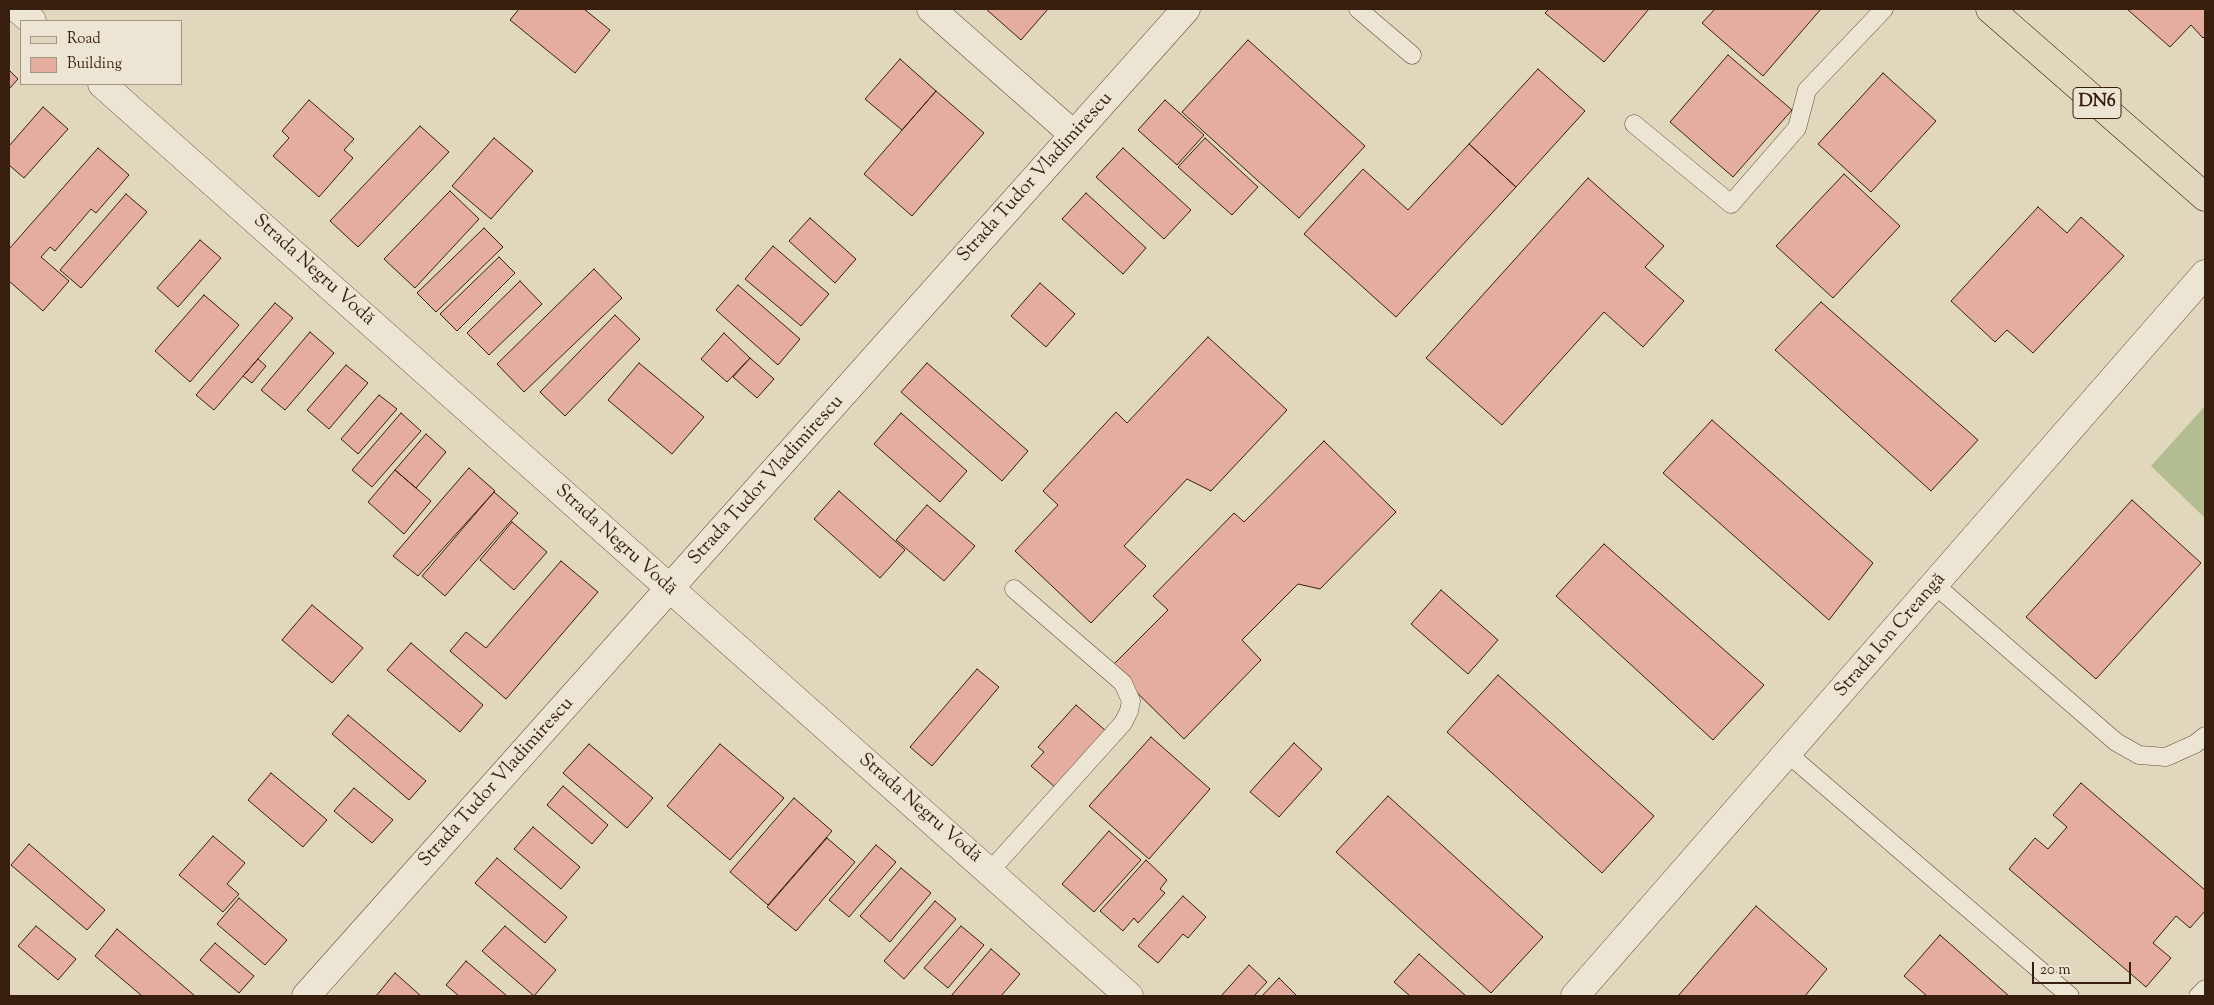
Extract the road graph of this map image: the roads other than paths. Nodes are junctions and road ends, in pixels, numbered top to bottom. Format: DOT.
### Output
graph roads {
  1 [pos="18,9"];
  2 [pos="931,9"];
  3 [pos="1186,9"];
  4 [pos="1358,9"];
  5 [pos="1884,9"];
  6 [pos="1990,9"];
  7 [pos="31,20"];
  8 [pos="1412,55"];
  9 [pos="103,85"];
  10 [pos="1634,124"];
  11 [pos="1074,135"];
  12 [pos="2205,197"];
  13 [pos="2205,274"];
  14 [pos="1935,585"];
  15 [pos="1014,589"];
  16 [pos="670,590"];
  17 [pos="2205,736"];
  18 [pos="1788,754"];
  19 [pos="990,871"];
  20 [pos="2205,989"];
  21 [pos="306,996"];
  22 [pos="1129,996"];
  23 [pos="1575,996"];
  24 [pos="2070,996"];
  25 [pos="2198,996"];
  1 -- 7 [label="street"];
  2 -- 11 [label="street"];
  3 -- 11 [label="street, Strada Tudor Vladimirescu"];
  4 -- 8 [label="lane"];
  5 -- 10 [label="lane"];
  6 -- 12 [label="main road, DN6"];
  9 -- 16 [label="street, Strada Negru Vodă"];
  11 -- 16 [label="street, Strada Tudor Vladimirescu"];
  13 -- 14 [label="street, Strada Ion Creangă"];
  14 -- 17 [label="lane"];
  14 -- 18 [label="street, Strada Ion Creangă"];
  15 -- 19 [label="lane"];
  16 -- 19 [label="street, Strada Negru Vodă"];
  16 -- 21 [label="street, Strada Tudor Vladimirescu"];
  18 -- 23 [label="street, Strada Ion Creangă"];
  18 -- 24 [label="lane"];
  19 -- 22 [label="street, Strada Negru Vodă"];
  20 -- 25 [label="lane"];
}
